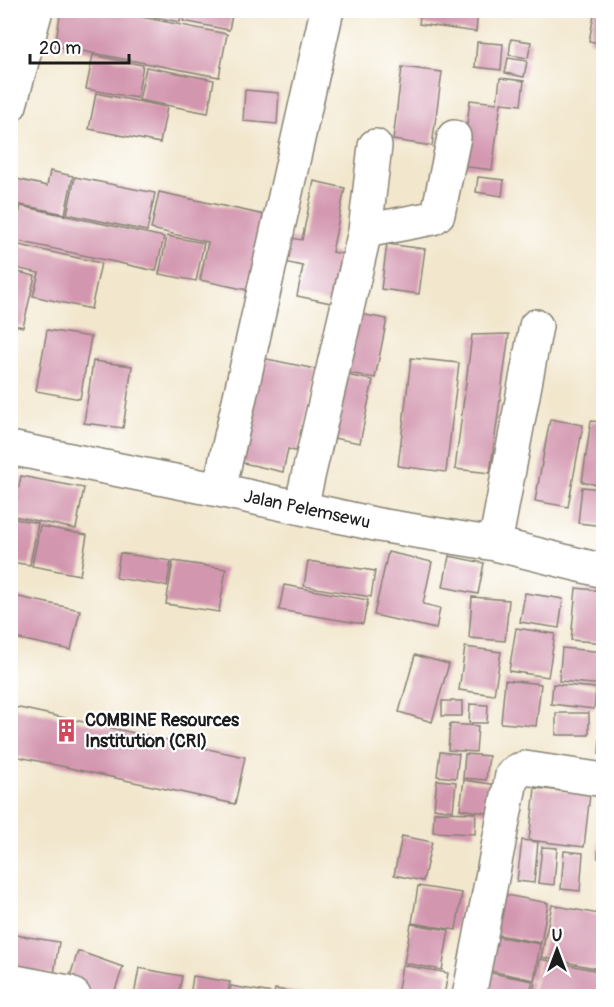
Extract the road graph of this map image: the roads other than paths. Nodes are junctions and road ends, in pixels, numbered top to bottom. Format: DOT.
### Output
graph roads {
  1 [pos="36,10"];
  2 [pos="327,10"];
  3 [pos="12,97"];
  4 [pos="454,137"];
  5 [pos="375,146"];
  6 [pos="364,231"];
  7 [pos="536,326"];
  8 [pos="10,448"];
  9 [pos="219,490"];
  10 [pos="301,507"];
  11 [pos="495,544"];
  12 [pos="603,571"];
  13 [pos="603,780"];
  14 [pos="10,981"];
  15 [pos="74,996"];
  16 [pos="469,996"];
  1 -- 3 [label="street"];
  2 -- 9 [label="street"];
  4 -- 6 [label="street"];
  5 -- 6 [label="street"];
  6 -- 10 [label="street"];
  7 -- 11 [label="street"];
  8 -- 9 [label="street, Jalan Pelemsewu"];
  9 -- 10 [label="street, Jalan Pelemsewu"];
  10 -- 11 [label="street, Jalan Pelemsewu"];
  11 -- 12 [label="street, Jalan Pelemsewu"];
  13 -- 16 [label="street"];
  14 -- 15 [label="street"];
}
